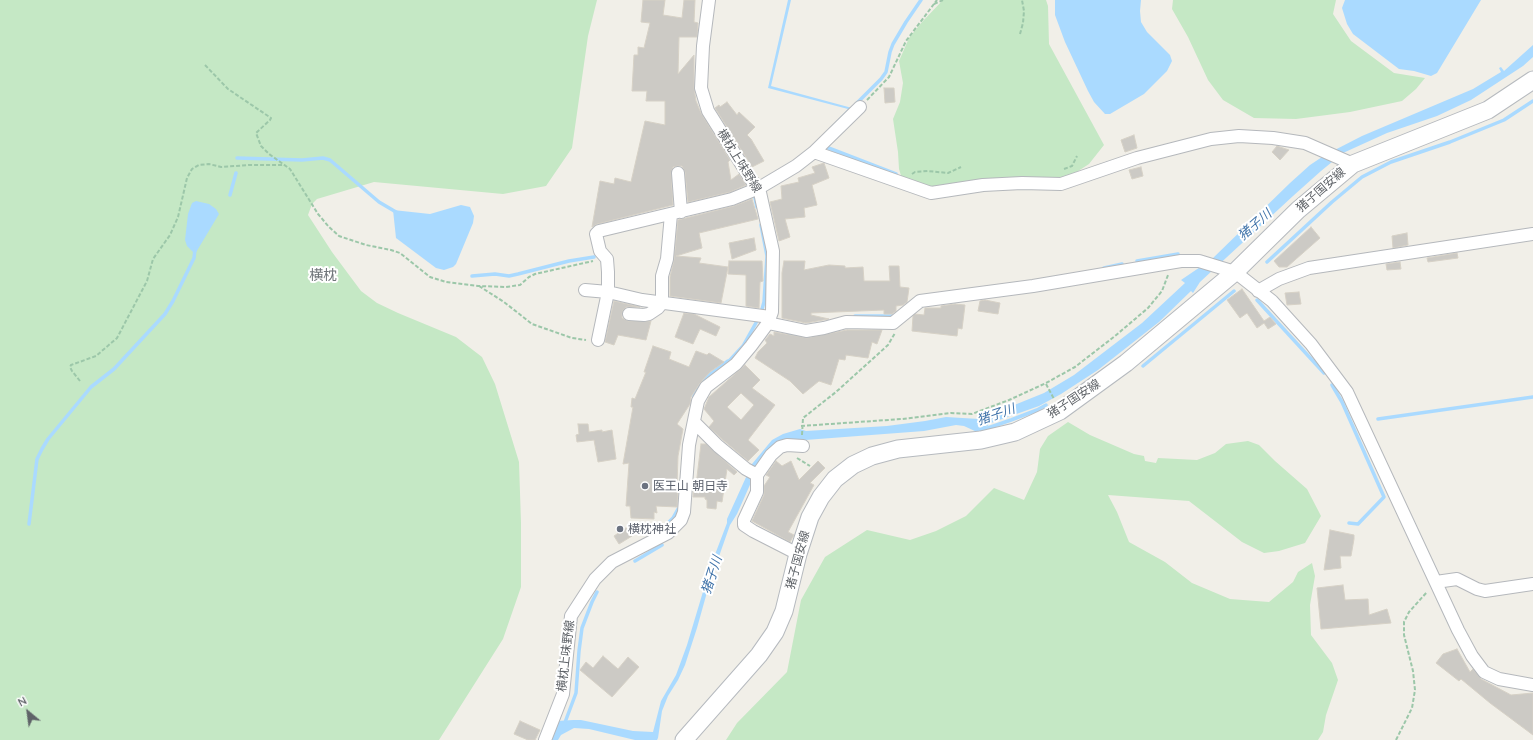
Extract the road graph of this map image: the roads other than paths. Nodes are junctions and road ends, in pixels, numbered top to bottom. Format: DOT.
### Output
graph roads {
  1 [pos="708,0"];
  2 [pos="1533,80"];
  3 [pos="860,107"];
  4 [pos="814,152"];
  5 [pos="1352,164"];
  6 [pos="678,174"];
  7 [pos="758,188"];
  8 [pos="676,213"];
  9 [pos="1533,234"];
  10 [pos="1235,272"];
  11 [pos="585,290"];
  12 [pos="1258,291"];
  13 [pos="608,292"];
  14 [pos="662,302"];
  15 [pos="629,314"];
  16 [pos="769,320"];
  17 [pos="598,340"];
  18 [pos="695,423"];
  19 [pos="803,446"];
  20 [pos="757,475"];
  21 [pos="798,554"];
  22 [pos="1436,582"];
  23 [pos="1533,584"];
  24 [pos="1533,685"];
  25 [pos="545,740"];
  26 [pos="684,740"];
  1 -- 7 [label="street, 横枕上味野線"];
  2 -- 5 [label="main road, 猪子国安線"];
  3 -- 4 [label="street"];
  4 -- 5 [label="street"];
  4 -- 7 [label="street"];
  5 -- 10 [label="main road, 猪子国安線"];
  6 -- 8 [label="street"];
  7 -- 8 [label="street"];
  7 -- 16 [label="street, 横枕上味野線"];
  8 -- 13 [label="street"];
  8 -- 14 [label="street"];
  9 -- 12 [label="street"];
  10 -- 12 [label="street"];
  10 -- 16 [label="street"];
  10 -- 21 [label="main road, 猪子国安線"];
  11 -- 13 [label="street"];
  12 -- 22 [label="street"];
  13 -- 14 [label="street"];
  13 -- 17 [label="street"];
  14 -- 15 [label="street"];
  14 -- 16 [label="street"];
  16 -- 18 [label="street, 横枕上味野線"];
  18 -- 20 [label="street"];
  18 -- 25 [label="street, 横枕上味野線"];
  19 -- 20 [label="street"];
  20 -- 21 [label="street"];
  21 -- 26 [label="main road, 猪子国安線"];
  22 -- 23 [label="street"];
  22 -- 24 [label="street"];
}
